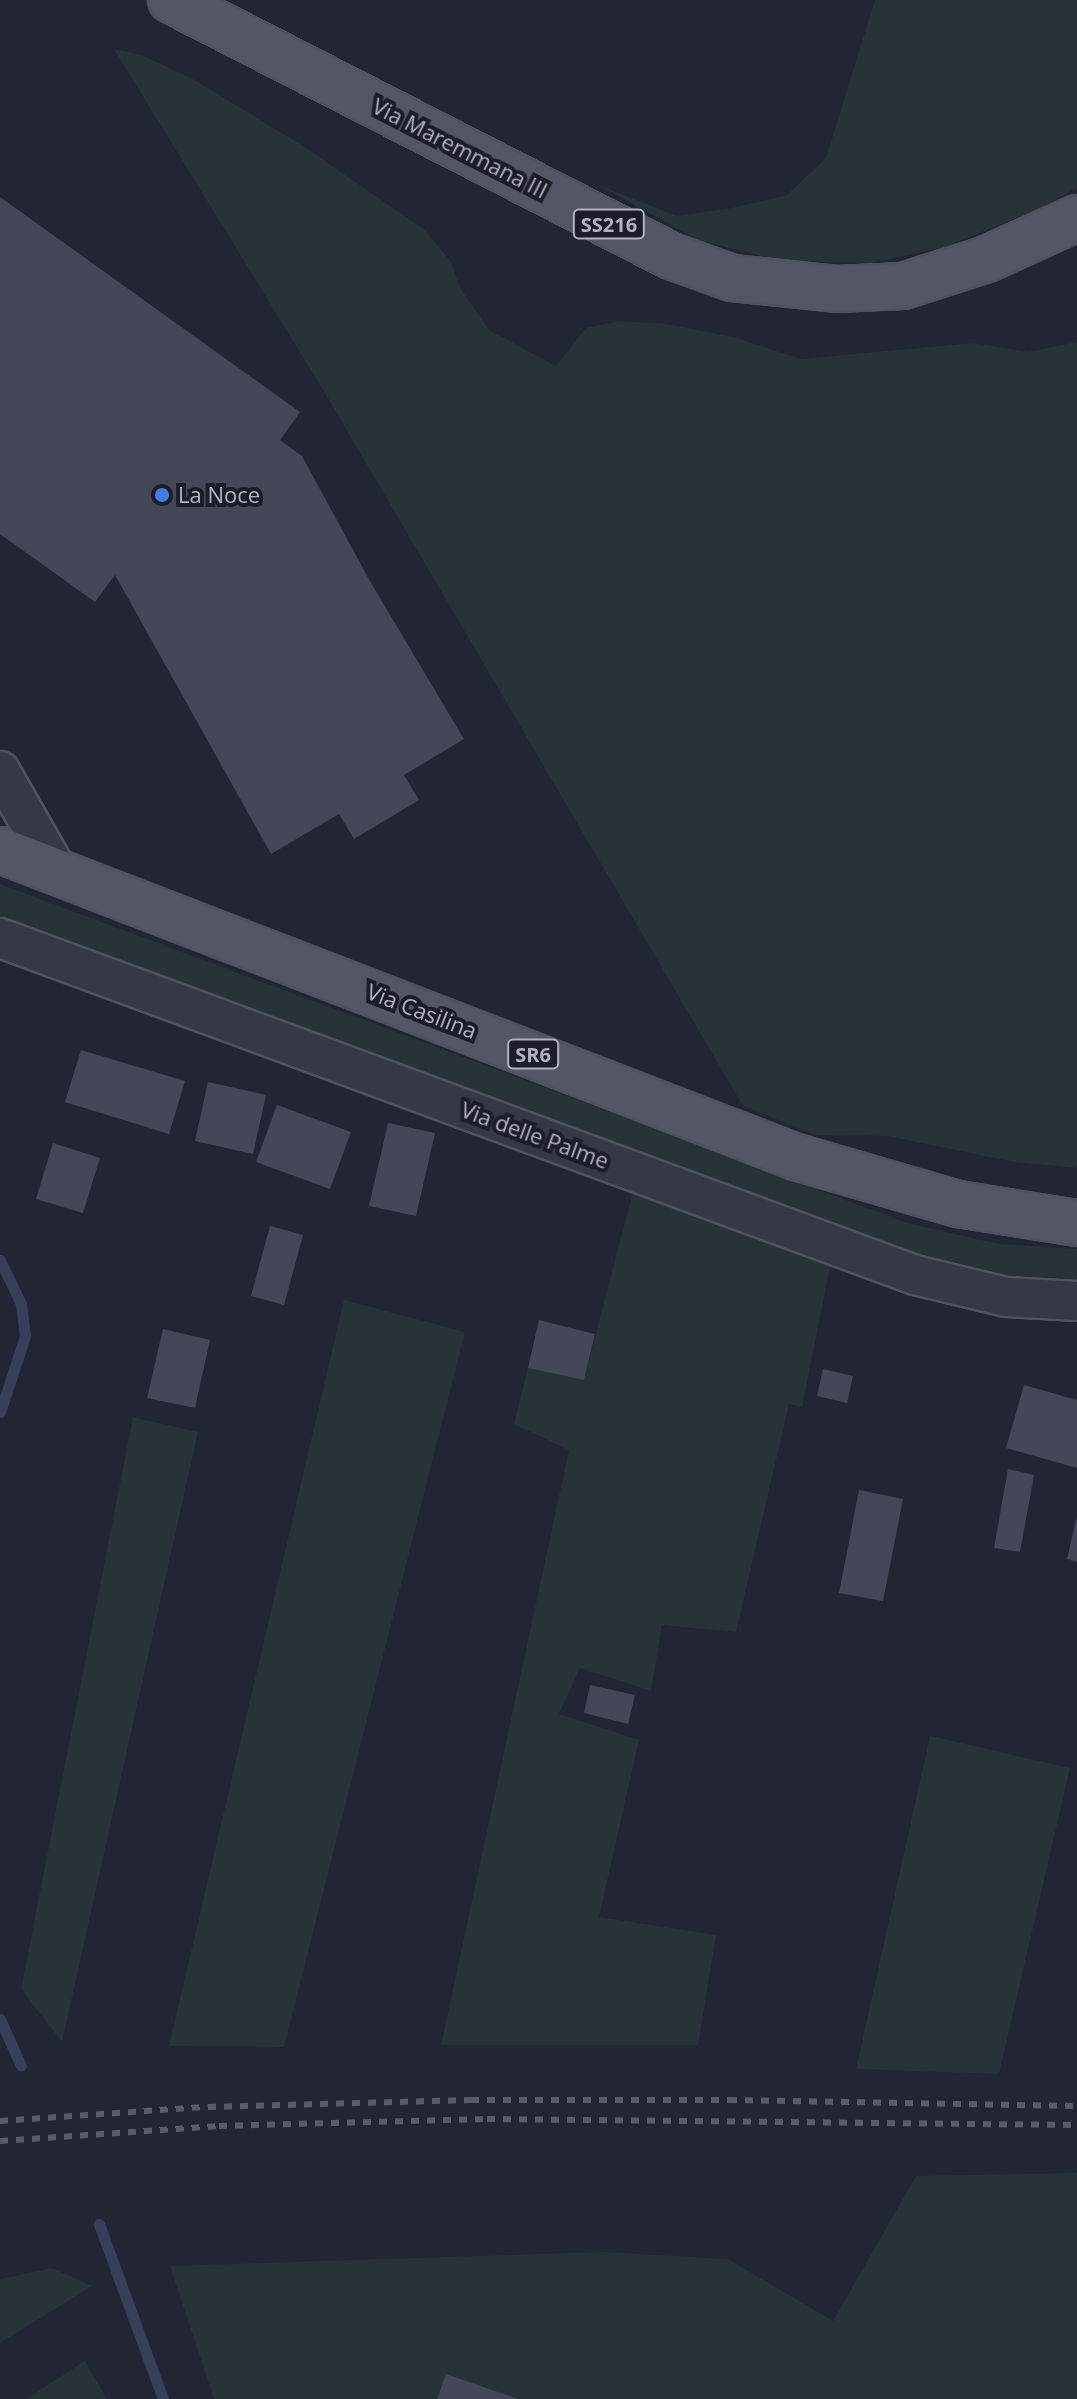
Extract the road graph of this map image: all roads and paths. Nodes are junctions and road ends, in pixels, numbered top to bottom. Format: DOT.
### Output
graph roads {
  1 [pos="171,0"];
  2 [pos="1077,218"];
  3 [pos="4,779"];
  4 [pos="0,832"];
  5 [pos="0,850"];
  6 [pos="56,869"];
  7 [pos="0,938"];
  8 [pos="1077,1223"];
  9 [pos="1077,1301"];
  1 -- 2 [label="main road, Via Maremmana III / SS216"];
  3 -- 4 [label="street"];
  3 -- 6 [label="street"];
  5 -- 6 [label="main road, Via Casilina / SR6"];
  6 -- 8 [label="main road, Via Casilina / SR6"];
  7 -- 9 [label="street, Via delle Palme"];
}
